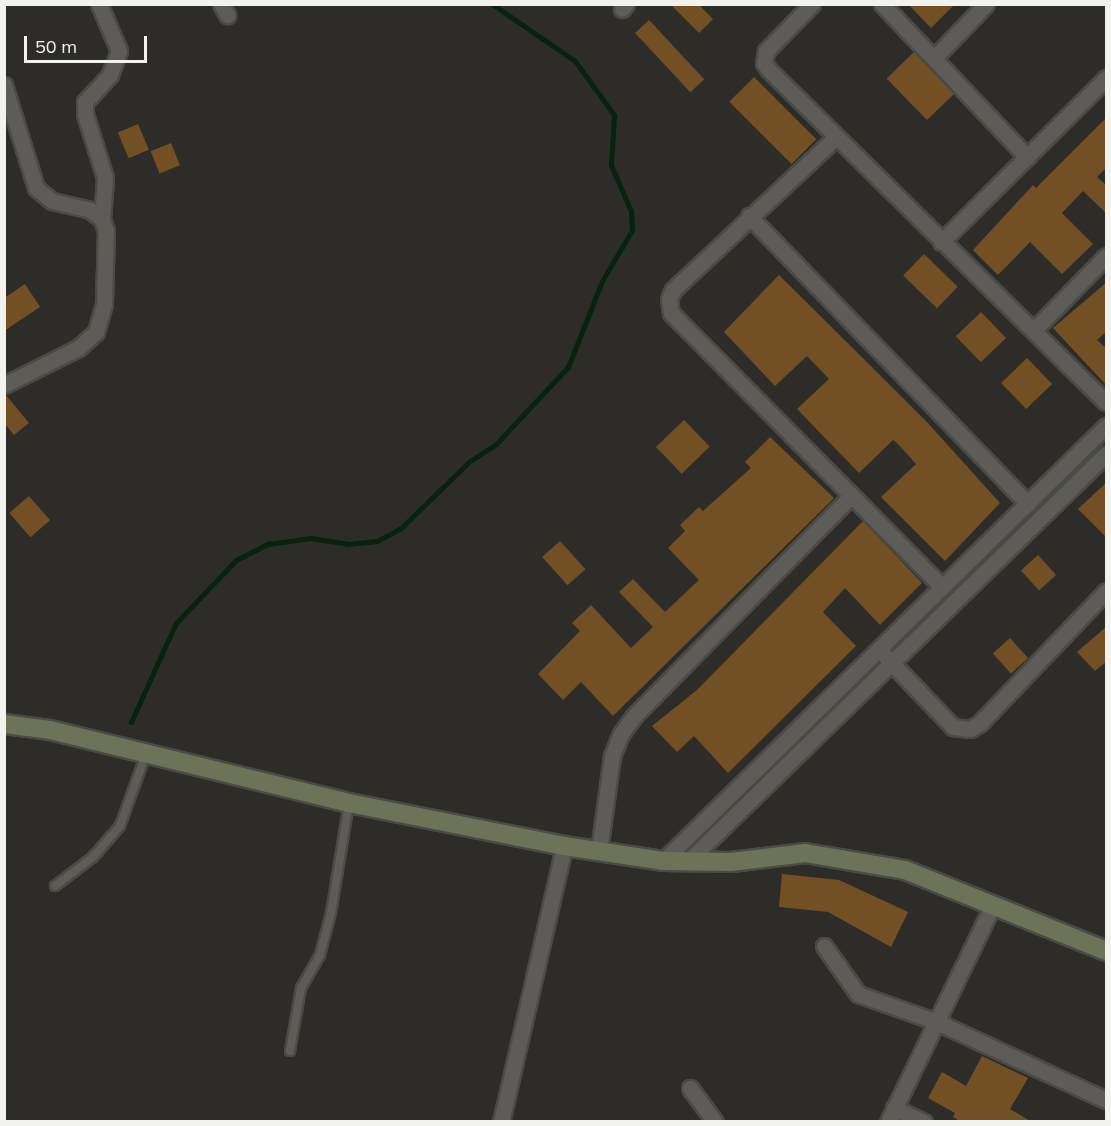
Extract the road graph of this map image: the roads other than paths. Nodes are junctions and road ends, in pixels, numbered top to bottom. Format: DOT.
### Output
graph roads {
  1 [pos="99,4"];
  2 [pos="812,4"];
  3 [pos="882,4"];
  4 [pos="986,4"];
  5 [pos="934,58"];
  6 [pos="1107,78"];
  7 [pos="4,85"];
  8 [pos="836,137"];
  9 [pos="1027,157"];
  10 [pos="749,216"];
  11 [pos="102,219"];
  12 [pos="941,242"];
  13 [pos="1107,256"];
  14 [pos="1034,330"];
  15 [pos="4,385"];
  16 [pos="1107,402"];
  17 [pos="1107,426"];
  18 [pos="1107,454"];
  19 [pos="852,495"];
  20 [pos="1028,504"];
  21 [pos="942,587"];
  22 [pos="1107,591"];
  23 [pos="878,649"];
  24 [pos="891,663"];
  25 [pos="4,724"];
  26 [pos="146,754"];
  27 [pos="349,803"];
  28 [pos="564,846"];
  29 [pos="599,851"];
  30 [pos="663,861"];
  31 [pos="688,861"];
  32 [pos="55,886"];
  33 [pos="993,905"];
  34 [pos="824,946"];
  35 [pos="1107,951"];
  36 [pos="937,1022"];
  37 [pos="290,1051"];
  38 [pos="690,1088"];
  39 [pos="1107,1100"];
  40 [pos="891,1115"];
  41 [pos="501,1122"];
  42 [pos="715,1122"];
  43 [pos="924,1122"];
  1 -- 11 [label="street"];
  2 -- 8 [label="street"];
  3 -- 5 [label="street"];
  4 -- 5 [label="street"];
  5 -- 9 [label="street"];
  6 -- 9 [label="street"];
  7 -- 11 [label="street"];
  8 -- 10 [label="street"];
  8 -- 12 [label="street"];
  9 -- 12 [label="street"];
  10 -- 19 [label="street"];
  10 -- 20 [label="street"];
  11 -- 15 [label="street"];
  12 -- 14 [label="street"];
  13 -- 14 [label="street"];
  14 -- 16 [label="street"];
  17 -- 20 [label="street"];
  18 -- 24 [label="street"];
  19 -- 21 [label="street"];
  19 -- 29 [label="street"];
  20 -- 21 [label="street"];
  21 -- 23 [label="street"];
  22 -- 24 [label="street"];
  23 -- 24 [label="street"];
  23 -- 30 [label="street"];
  24 -- 31 [label="street"];
  25 -- 26 [label="street"];
  26 -- 27 [label="street"];
  26 -- 32 [label="lane"];
  27 -- 28 [label="street"];
  27 -- 37 [label="lane"];
  28 -- 29 [label="street"];
  28 -- 41 [label="street"];
  29 -- 30 [label="street"];
  30 -- 31 [label="street"];
  31 -- 33 [label="street"];
  33 -- 35 [label="street"];
  33 -- 36 [label="street"];
  34 -- 36 [label="street"];
  36 -- 39 [label="street"];
  36 -- 40 [label="street"];
  38 -- 42 [label="street"];
  40 -- 43 [label="street"];
}
